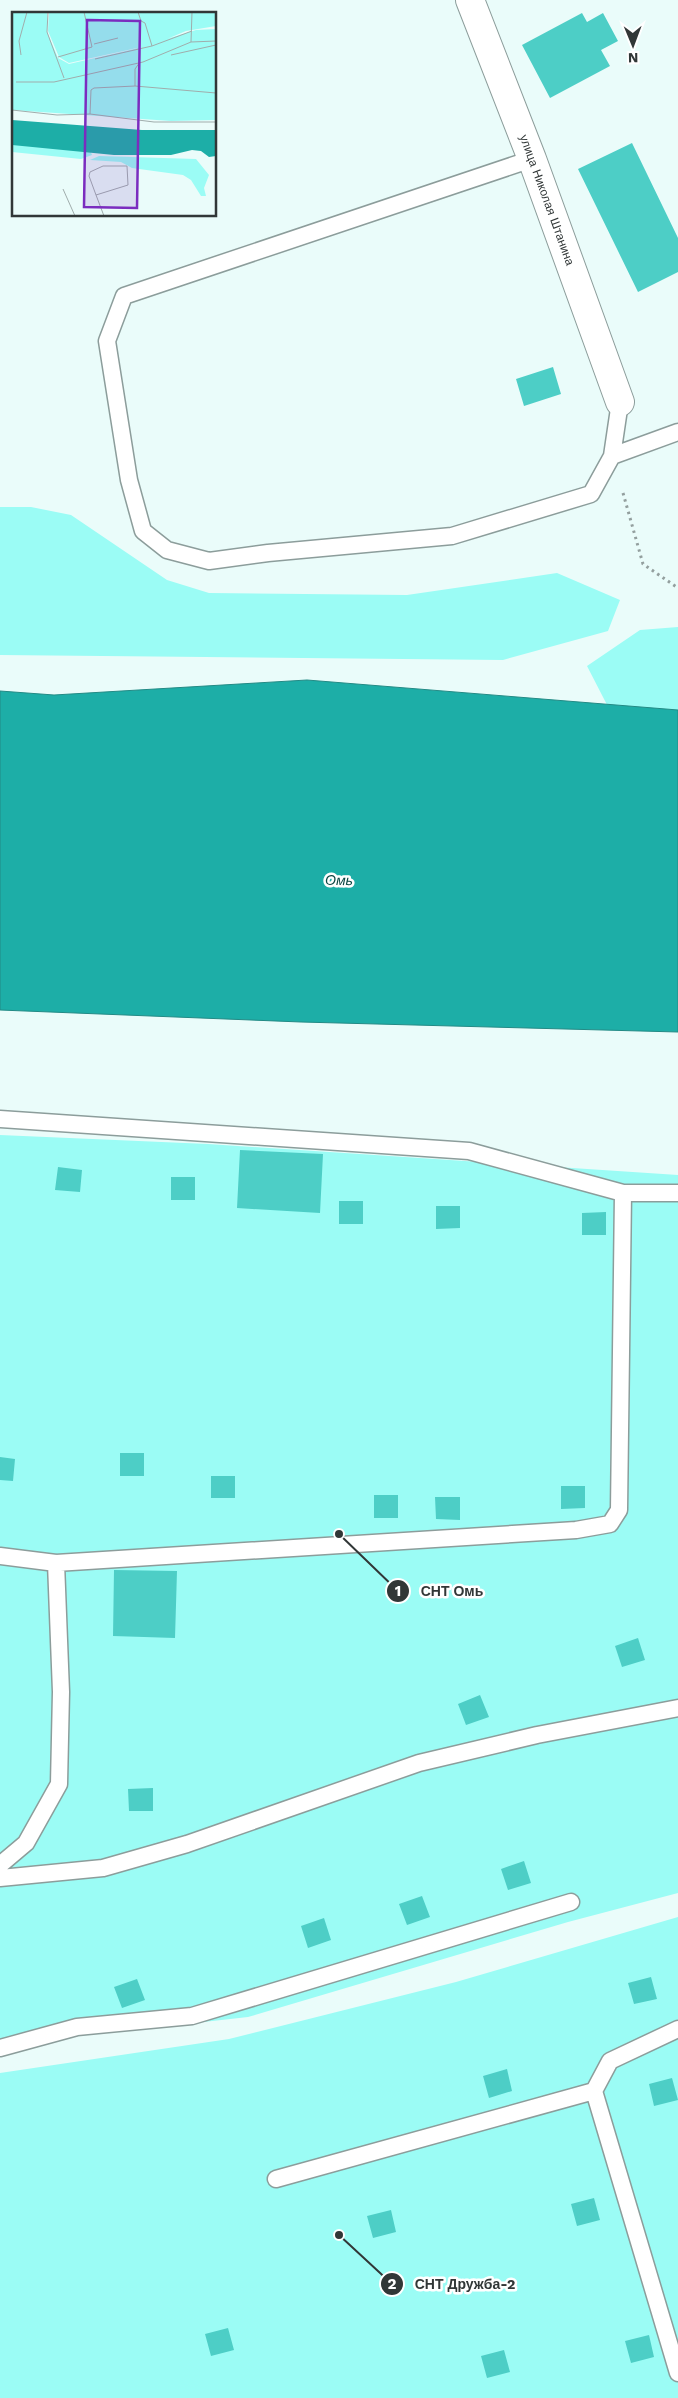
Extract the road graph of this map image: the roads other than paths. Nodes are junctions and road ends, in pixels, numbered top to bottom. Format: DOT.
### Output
graph roads {
  1 [pos="470,0"];
  2 [pos="532,159"];
  3 [pos="620,402"];
  4 [pos="678,432"];
  5 [pos="612,456"];
  6 [pos="0,1119"];
  7 [pos="623,1193"];
  8 [pos="678,1193"];
  9 [pos="0,1556"];
  10 [pos="56,1563"];
  11 [pos="678,1708"];
  12 [pos="0,1865"];
  13 [pos="0,1878"];
  14 [pos="571,1902"];
  15 [pos="678,2029"];
  16 [pos="0,2048"];
  17 [pos="594,2091"];
  18 [pos="276,2179"];
  19 [pos="678,2373"];
  1 -- 2 [label="street, улица Николая Штанина"];
  2 -- 3 [label="street, улица Николая Штанина"];
  2 -- 5 [label="lane"];
  3 -- 5 [label="lane"];
  4 -- 5 [label="lane"];
  6 -- 7 [label="lane"];
  7 -- 8 [label="lane"];
  7 -- 10 [label="lane"];
  9 -- 10 [label="lane"];
  10 -- 12 [label="lane"];
  11 -- 13 [label="lane"];
  14 -- 16 [label="lane"];
  15 -- 17 [label="lane"];
  17 -- 18 [label="lane"];
  17 -- 19 [label="lane"];
}
